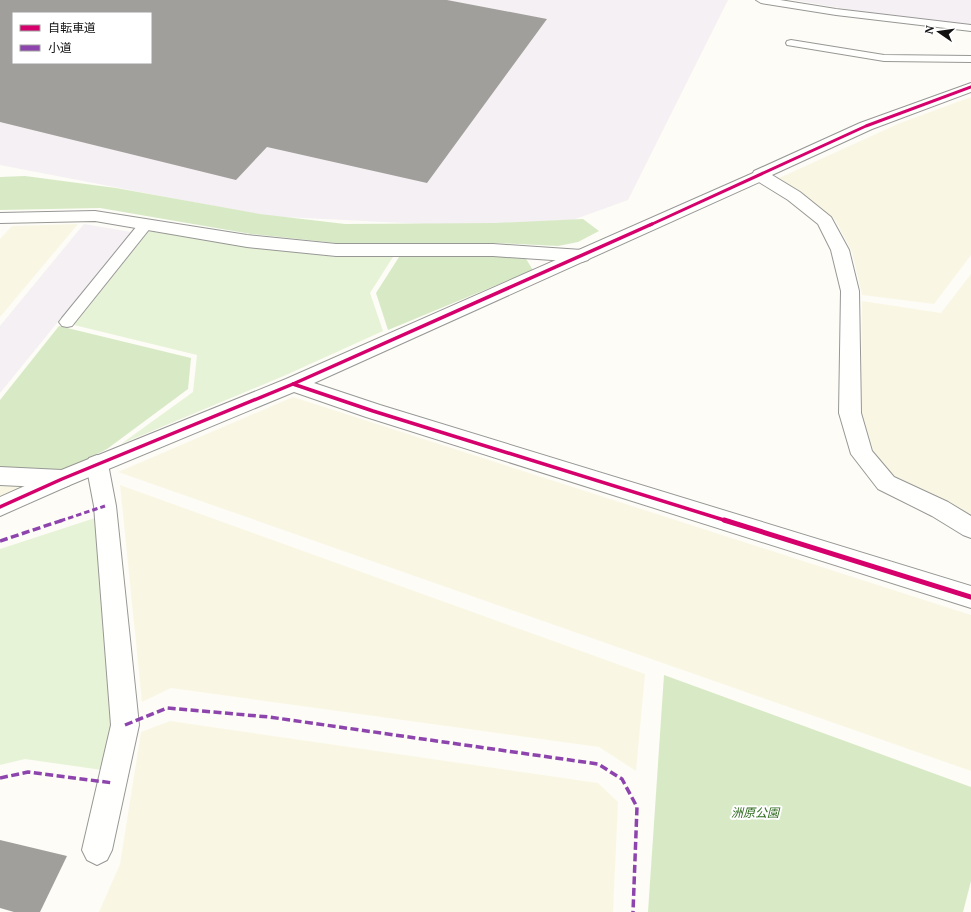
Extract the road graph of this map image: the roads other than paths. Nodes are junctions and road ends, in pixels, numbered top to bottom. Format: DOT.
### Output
graph roads {
  1 [pos="761,0"];
  2 [pos="971,28"];
  3 [pos="791,43"];
  4 [pos="971,59"];
  5 [pos="971,87"];
  6 [pos="760,175"];
  7 [pos="0,218"];
  8 [pos="146,224"];
  9 [pos="582,256"];
  10 [pos="67,322"];
  11 [pos="293,384"];
  12 [pos="97,464"];
  13 [pos="0,476"];
  14 [pos="62,479"];
  15 [pos="0,507"];
  16 [pos="971,528"];
  17 [pos="971,597"];
  18 [pos="97,850"];
  1 -- 2 [label="lane"];
  3 -- 4 [label="lane"];
  5 -- 6 [label="street"];
  6 -- 9 [label="street"];
  6 -- 16 [label="street"];
  7 -- 8 [label="street"];
  8 -- 9 [label="street"];
  8 -- 10 [label="lane"];
  9 -- 11 [label="street"];
  11 -- 12 [label="street"];
  11 -- 17 [label="street"];
  12 -- 14 [label="street"];
  12 -- 18 [label="street"];
  13 -- 14 [label="street"];
  14 -- 15 [label="street"];
}
